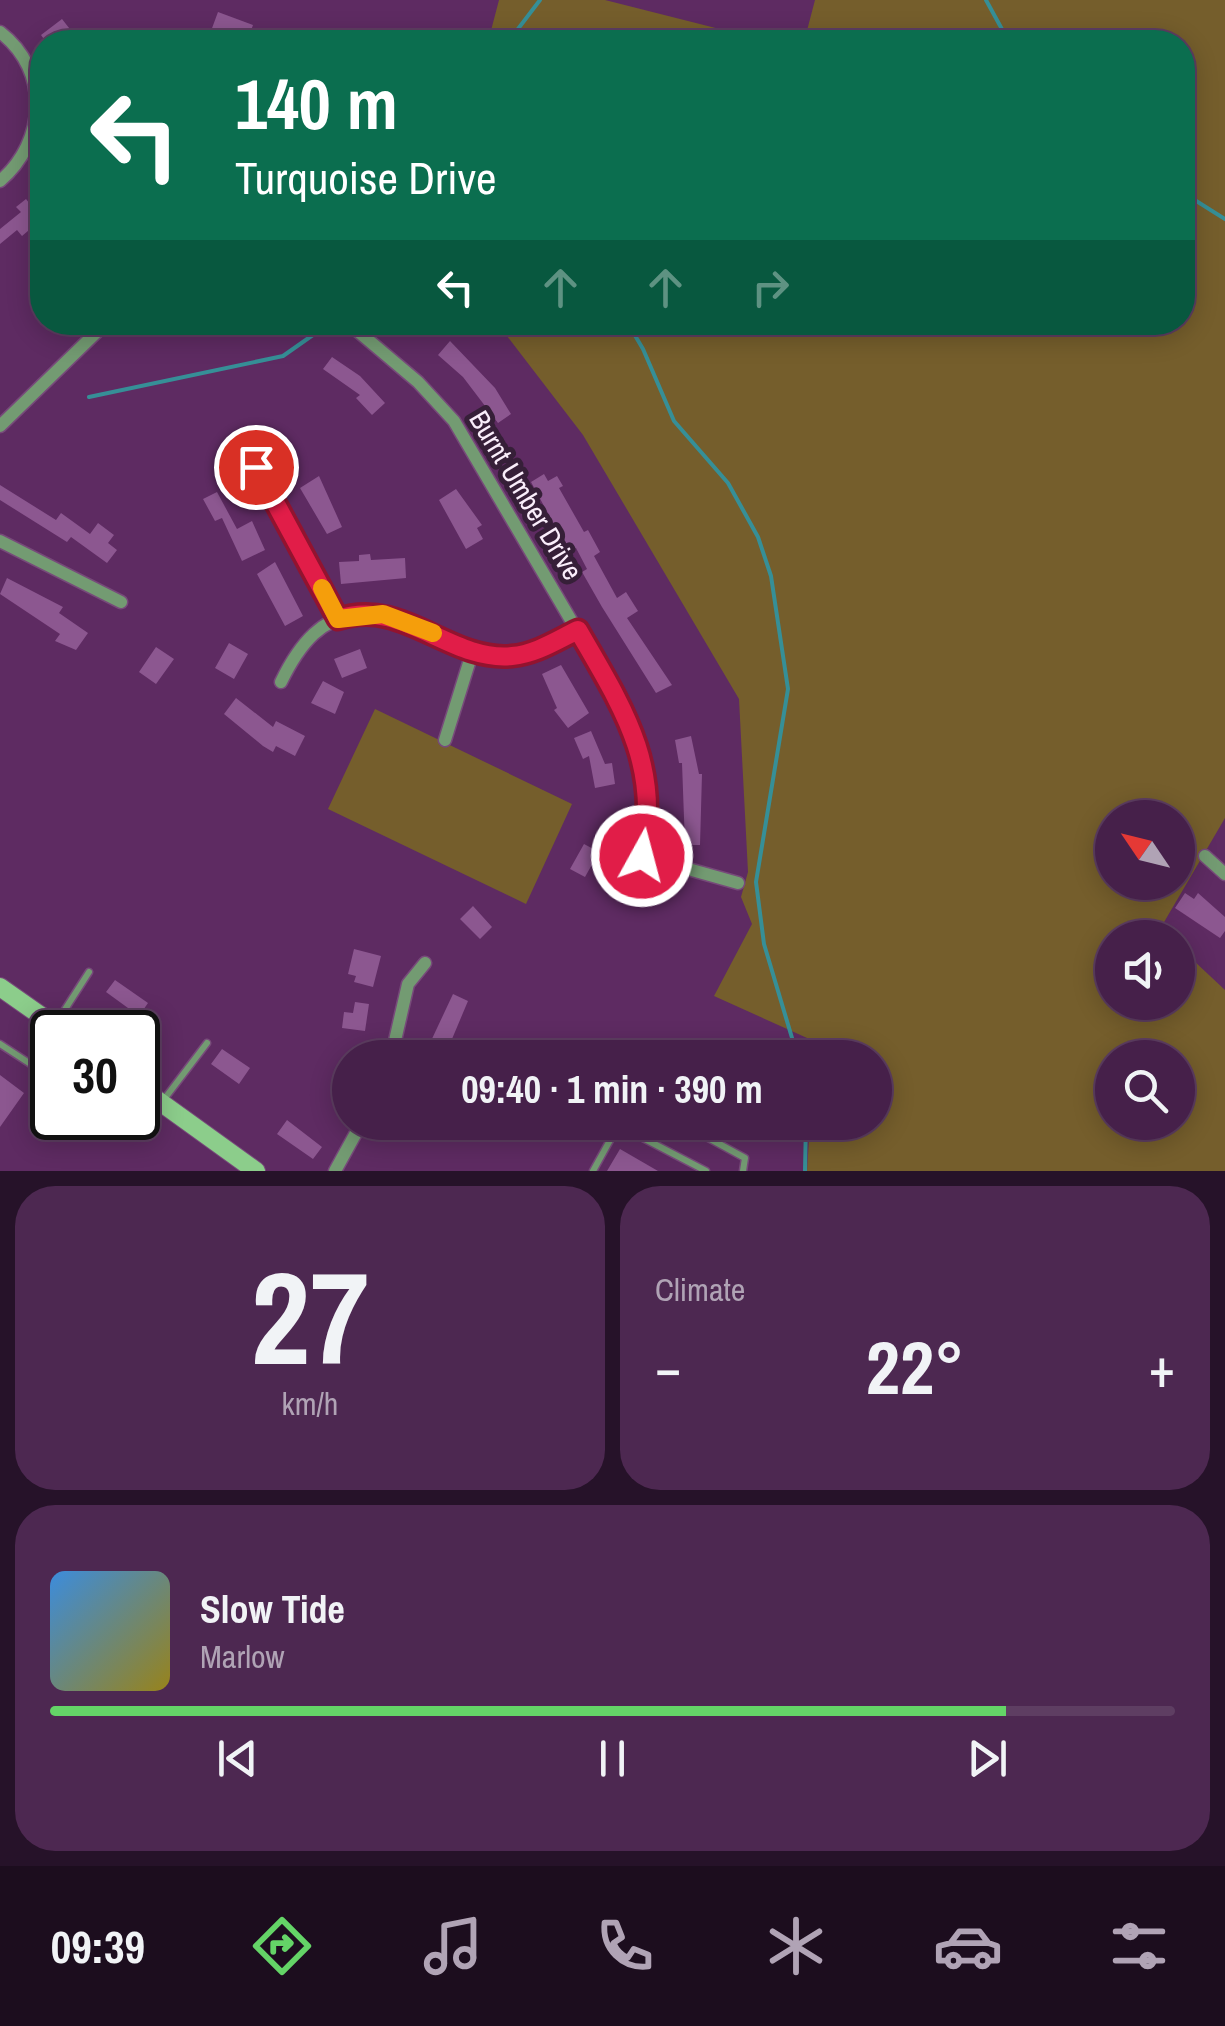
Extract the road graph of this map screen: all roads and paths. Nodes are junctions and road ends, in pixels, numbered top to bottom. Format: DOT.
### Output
graph roads {
  1 [pos="0,32"];
  2 [pos="30,74"];
  3 [pos="30,145"];
  4 [pos="0,181"];
  5 [pos="94,335"];
  6 [pos="362,335"];
  7 [pos="0,426"];
  8 [pos="256,467"];
  9 [pos="0,541"];
  10 [pos="121,602"];
  11 [pos="338,619"];
  12 [pos="578,630"];
  13 [pos="473,650"];
  14 [pos="281,682"];
  15 [pos="445,740"];
  16 [pos="642,856"];
  17 [pos="1205,856"];
  18 [pos="1225,874"];
  19 [pos="738,883"];
  20 [pos="626,894"];
  21 [pos="425,964"];
  22 [pos="88,972"];
  23 [pos="0,987"];
  24 [pos="32,1010"];
  25 [pos="69,1010"];
  26 [pos="396,1040"];
  27 [pos="207,1042"];
  28 [pos="0,1044"];
  29 [pos="30,1064"];
  30 [pos="161,1103"];
  31 [pos="352,1140"];
  32 [pos="610,1140"];
  33 [pos="649,1140"];
  34 [pos="712,1140"];
  35 [pos="256,1171"];
  36 [pos="335,1171"];
  37 [pos="593,1171"];
  38 [pos="706,1171"];
  39 [pos="743,1171"];
  1 -- 2 [label="street"];
  3 -- 4 [label="street"];
  5 -- 7 [label="street"];
  6 -- 12 [label="street, Burnt Umber Drive"];
  8 -- 11 [label="street"];
  9 -- 10 [label="street"];
  11 -- 13 [label="street"];
  11 -- 14 [label="street"];
  12 -- 13 [label="street"];
  12 -- 16 [label="street, Burnt Umber Drive"];
  13 -- 15 [label="street"];
  16 -- 19 [label="street"];
  16 -- 20 [label="street, Burnt Umber Drive"];
  17 -- 18 [label="street"];
  21 -- 26 [label="street"];
  22 -- 25 [label="lane"];
  23 -- 24 [label="street"];
  27 -- 30 [label="lane"];
  28 -- 29 [label="lane"];
  30 -- 35 [label="street"];
  31 -- 36 [label="street"];
  32 -- 37 [label="lane"];
  33 -- 38 [label="lane"];
  34 -- 39 [label="lane"];
}
